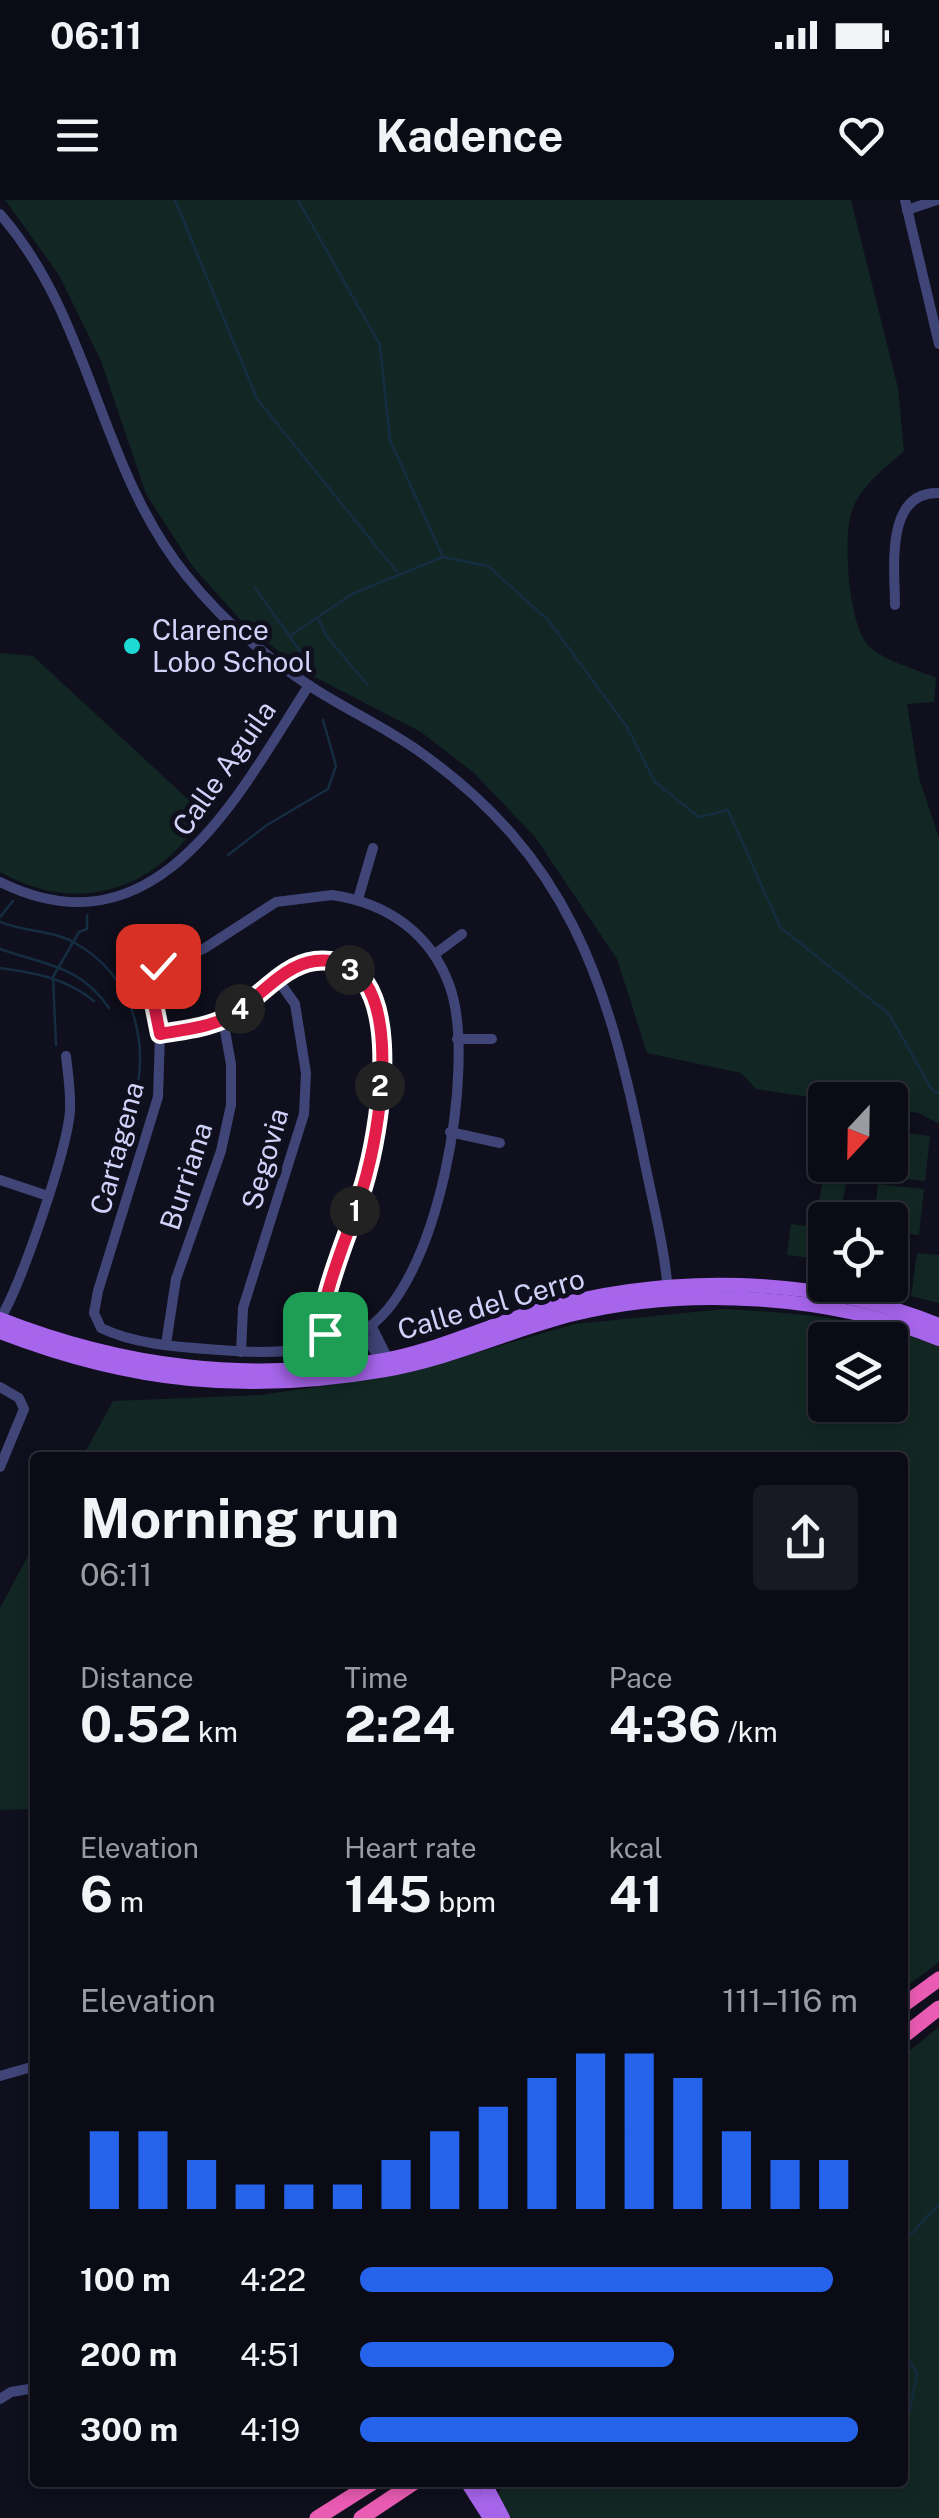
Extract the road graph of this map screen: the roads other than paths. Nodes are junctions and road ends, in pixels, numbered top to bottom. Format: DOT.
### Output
graph roads {
  1 [pos="937,200"];
  2 [pos="906,205"];
  3 [pos="0,214"];
  4 [pos="939,344"];
  5 [pos="939,493"];
  6 [pos="895,605"];
  7 [pos="309,685"];
  8 [pos="372,848"];
  9 [pos="0,882"];
  10 [pos="358,899"];
  11 [pos="462,934"];
  12 [pos="434,954"];
  13 [pos="278,980"];
  14 [pos="223,1020"];
  15 [pos="160,1034"];
  16 [pos="457,1039"];
  17 [pos="492,1039"];
  18 [pos="66,1056"];
  19 [pos="450,1132"];
  20 [pos="500,1142"];
  21 [pos="0,1180"];
  22 [pos="46,1195"];
  23 [pos="668,1295"];
  24 [pos="0,1319"];
  25 [pos="939,1326"];
  26 [pos="366,1328"];
  27 [pos="0,1332"];
  28 [pos="939,1339"];
  29 [pos="166,1344"];
  30 [pos="326,1344"];
  31 [pos="241,1352"];
  32 [pos="383,1365"];
  33 [pos="0,1387"];
  34 [pos="4,1450"];
  35 [pos="0,1467"];
  36 [pos="939,1978"];
  37 [pos="908,2001"];
  38 [pos="939,2008"];
  39 [pos="908,2031"];
  40 [pos="30,2067"];
  41 [pos="0,2076"];
  42 [pos="30,2389"];
  43 [pos="0,2399"];
  44 [pos="366,2487"];
  45 [pos="408,2487"];
  46 [pos="470,2487"];
  47 [pos="487,2487"];
  48 [pos="317,2518"];
  49 [pos="361,2518"];
  50 [pos="490,2518"];
  51 [pos="503,2518"];
  1 -- 2 [label="street"];
  2 -- 4 [label="street"];
  3 -- 7 [label="street"];
  5 -- 6 [label="street"];
  7 -- 9 [label="street, Calle Aguila"];
  7 -- 23 [label="street"];
  8 -- 10 [label="street"];
  10 -- 12 [label="street"];
  10 -- 15 [label="street, Cartagena"];
  11 -- 12 [label="street"];
  12 -- 16 [label="street"];
  13 -- 14 [label="street"];
  13 -- 30 [label="street"];
  13 -- 31 [label="street, Segovia"];
  14 -- 15 [label="street"];
  14 -- 29 [label="street, Burriana"];
  15 -- 29 [label="street, Cartagena"];
  16 -- 17 [label="street"];
  16 -- 19 [label="street"];
  18 -- 22 [label="street"];
  19 -- 20 [label="street"];
  19 -- 26 [label="street"];
  21 -- 22 [label="street"];
  22 -- 24 [label="street"];
  23 -- 25 [label="main road, Calle del Cerro"];
  23 -- 28 [label="main road, Calle del Cerro"];
  23 -- 32 [label="main road, Calle del Cerro"];
  24 -- 32 [label="main road, Calle del Cerro"];
  26 -- 30 [label="street"];
  26 -- 32 [label="street"];
  27 -- 32 [label="main road, Calle del Cerro"];
  29 -- 31 [label="street"];
  30 -- 31 [label="street"];
  33 -- 34 [label="street"];
  34 -- 35 [label="street"];
  36 -- 37 [label="highway"];
  38 -- 39 [label="highway"];
  40 -- 41 [label="street"];
  42 -- 43 [label="street"];
  44 -- 48 [label="highway"];
  45 -- 49 [label="highway"];
  46 -- 50 [label="main road"];
  47 -- 51 [label="main road"];
}
